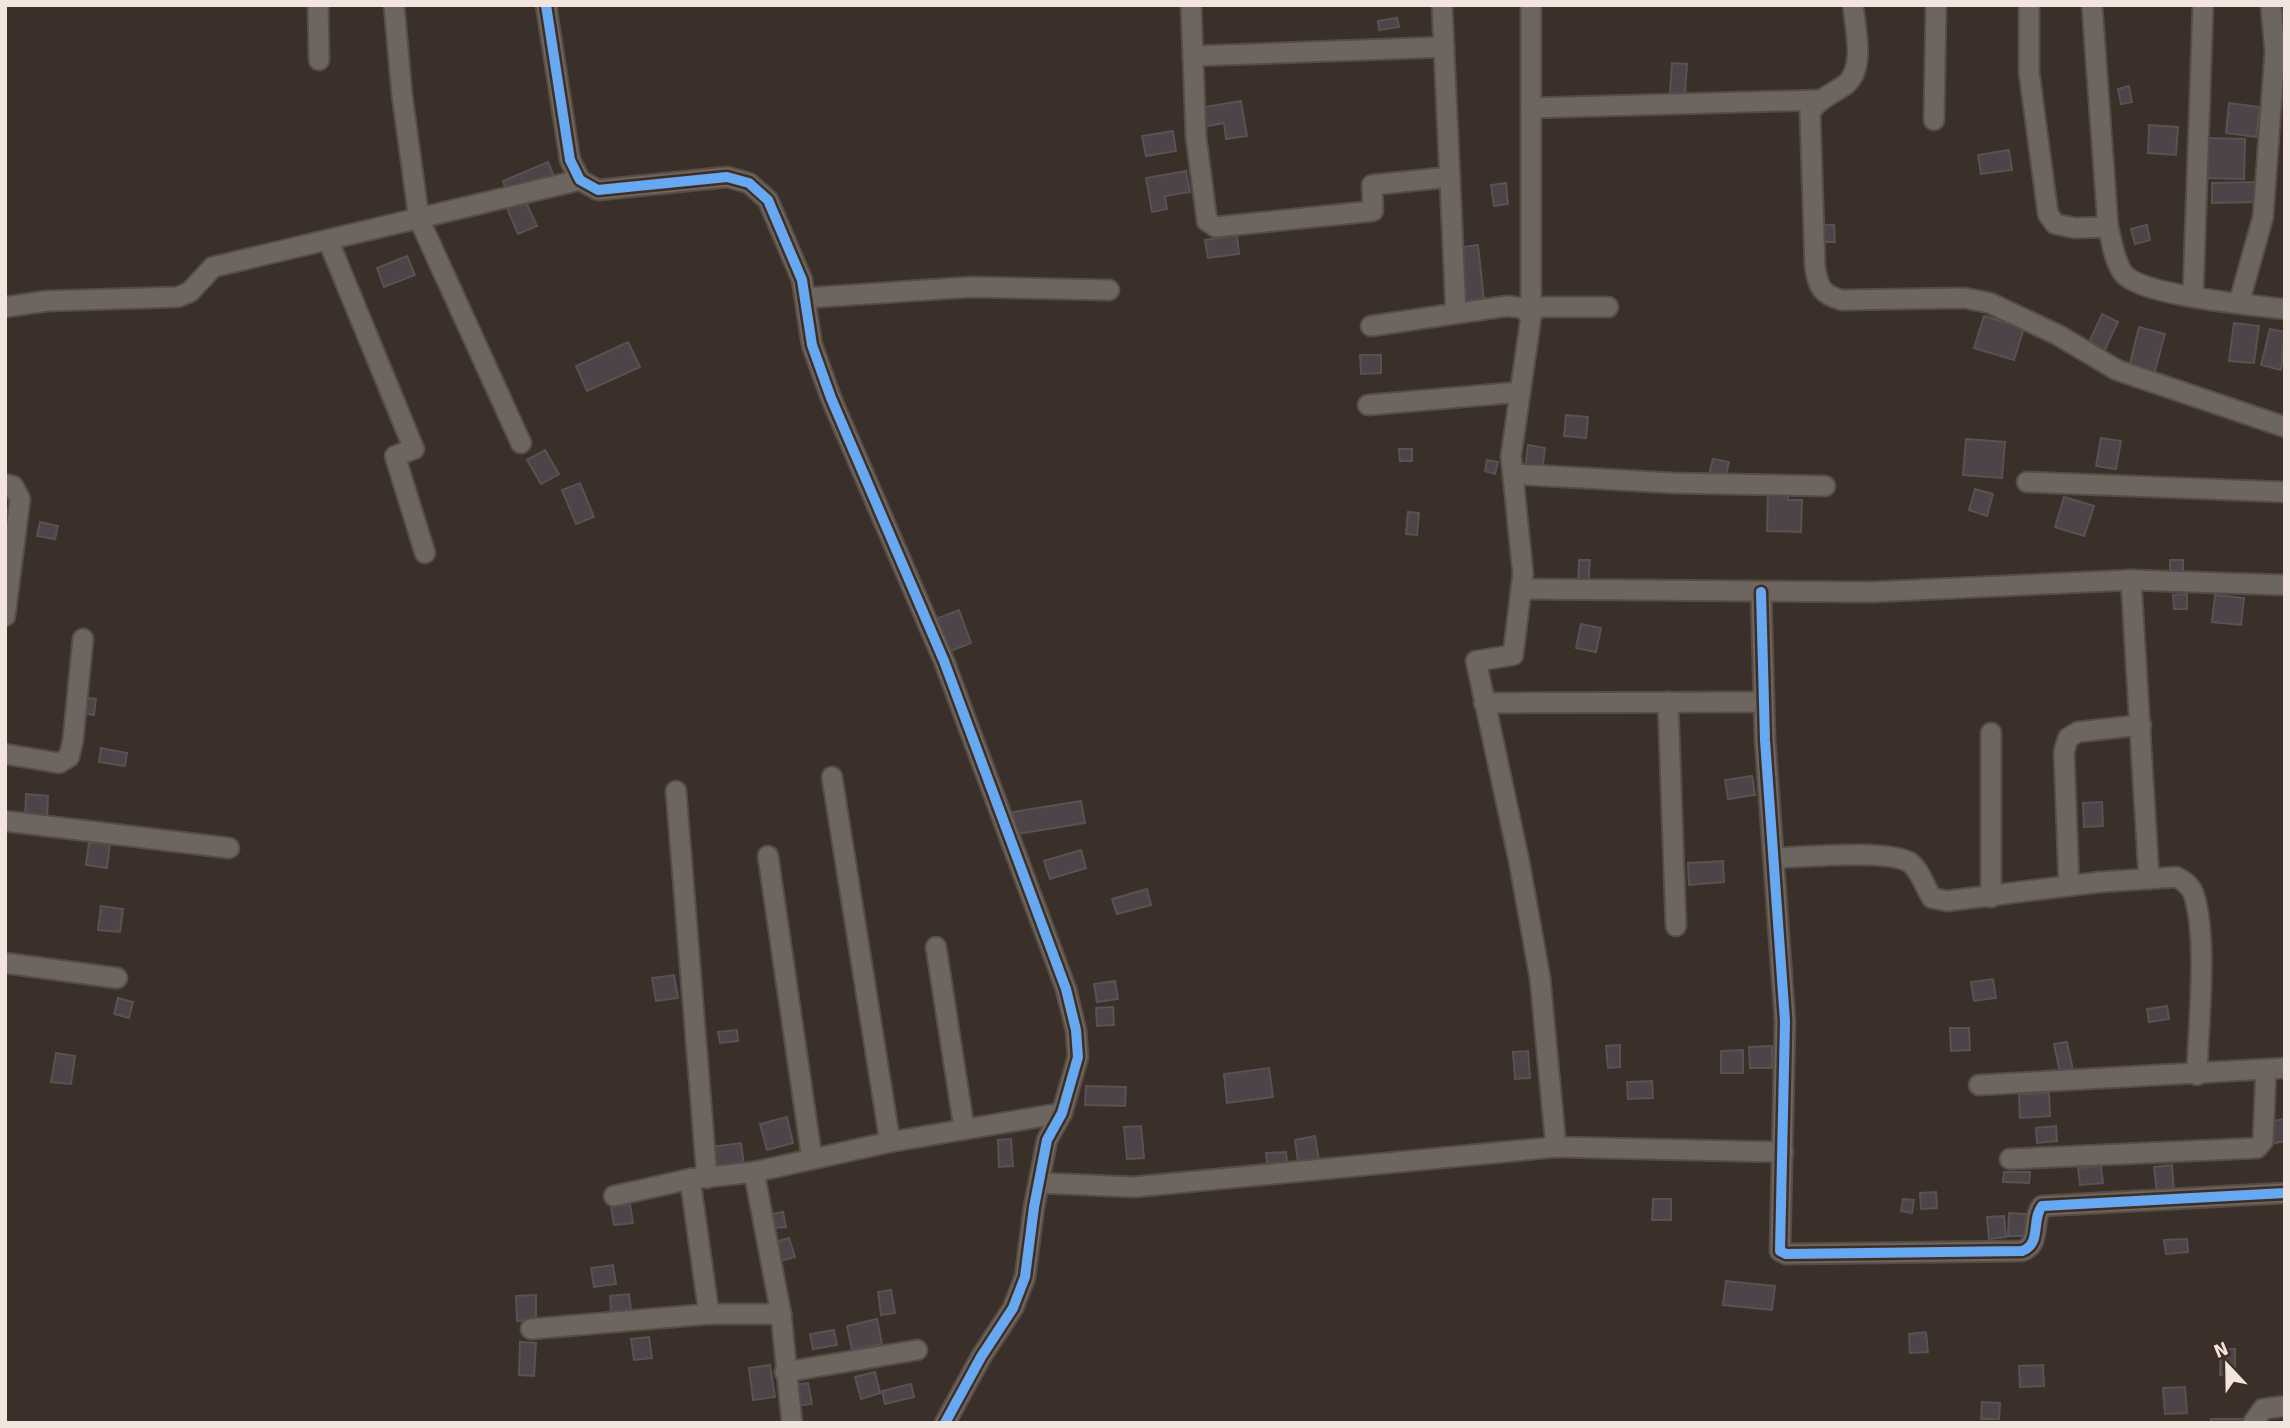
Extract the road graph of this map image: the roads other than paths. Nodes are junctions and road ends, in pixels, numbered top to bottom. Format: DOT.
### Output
graph roads {
  1 [pos="318,5"];
  2 [pos="394,5"];
  3 [pos="546,5"];
  4 [pos="1191,5"];
  5 [pos="1442,5"];
  6 [pos="1531,5"];
  7 [pos="1853,5"];
  8 [pos="1936,5"];
  9 [pos="2029,5"];
  10 [pos="2092,5"];
  11 [pos="2203,5"];
  12 [pos="2271,5"];
  13 [pos="1444,47"];
  14 [pos="1193,56"];
  15 [pos="318,60"];
  16 [pos="1819,100"];
  17 [pos="1531,108"];
  18 [pos="1934,120"];
  19 [pos="1450,177"];
  20 [pos="580,180"];
  21 [pos="419,219"];
  22 [pos="2108,227"];
  23 [pos="328,240"];
  24 [pos="1109,290"];
  25 [pos="2193,296"];
  26 [pos="805,298"];
  27 [pos="2239,303"];
  28 [pos="5,307"];
  29 [pos="1608,307"];
  30 [pos="2285,310"];
  31 [pos="1531,312"];
  32 [pos="1456,313"];
  33 [pos="1371,326"];
  34 [pos="1520,392"];
  35 [pos="1368,405"];
  36 [pos="2285,427"];
  37 [pos="521,443"];
  38 [pos="1513,474"];
  39 [pos="2027,482"];
  40 [pos="5,484"];
  41 [pos="1825,486"];
  42 [pos="2285,492"];
  43 [pos="425,554"];
  44 [pos="2131,580"];
  45 [pos="2285,584"];
  46 [pos="1521,589"];
  47 [pos="1761,592"];
  48 [pos="5,616"];
  49 [pos="83,639"];
  50 [pos="1668,702"];
  51 [pos="1764,702"];
  52 [pos="1484,703"];
  53 [pos="2141,725"];
  54 [pos="1991,733"];
  55 [pos="5,754"];
  56 [pos="832,777"];
  57 [pos="676,791"];
  58 [pos="5,821"];
  59 [pos="229,848"];
  60 [pos="768,856"];
  61 [pos="1774,858"];
  62 [pos="2149,879"];
  63 [pos="2068,886"];
  64 [pos="1991,897"];
  65 [pos="1676,926"];
  66 [pos="936,947"];
  67 [pos="5,963"];
  68 [pos="117,978"];
  69 [pos="2276,1069"];
  70 [pos="2197,1075"];
  71 [pos="1979,1085"];
  72 [pos="1062,1113"];
  73 [pos="964,1128"];
  74 [pos="890,1142"];
  75 [pos="1556,1147"];
  76 [pos="1783,1152"];
  77 [pos="812,1159"];
  78 [pos="2010,1159"];
  79 [pos="754,1172"];
  80 [pos="698,1179"];
  81 [pos="1040,1183"];
  82 [pos="2285,1194"];
  83 [pos="614,1196"];
  84 [pos="709,1314"];
  85 [pos="781,1314"];
  86 [pos="531,1329"];
  87 [pos="917,1350"];
  88 [pos="785,1372"];
  89 [pos="2285,1406"];
  90 [pos="792,1423"];
  91 [pos="945,1423"];
  92 [pos="2253,1423"];
  1 -- 15 [label="street"];
  2 -- 21 [label="street"];
  3 -- 20 [label="street"];
  4 -- 14 [label="street"];
  5 -- 13 [label="street"];
  6 -- 17 [label="street"];
  7 -- 16 [label="street"];
  8 -- 18 [label="street"];
  9 -- 22 [label="street"];
  10 -- 22 [label="street"];
  11 -- 25 [label="street"];
  12 -- 27 [label="street"];
  13 -- 14 [label="street"];
  13 -- 19 [label="street"];
  14 -- 19 [label="street"];
  16 -- 17 [label="street"];
  16 -- 36 [label="street"];
  17 -- 31 [label="street"];
  19 -- 32 [label="street"];
  20 -- 21 [label="street"];
  20 -- 26 [label="street"];
  21 -- 23 [label="street"];
  21 -- 37 [label="street"];
  22 -- 25 [label="street"];
  23 -- 28 [label="street"];
  23 -- 43 [label="street"];
  24 -- 26 [label="street"];
  25 -- 27 [label="street"];
  26 -- 72 [label="street"];
  27 -- 30 [label="street"];
  29 -- 31 [label="street"];
  31 -- 32 [label="street"];
  31 -- 34 [label="street"];
  32 -- 33 [label="street"];
  34 -- 35 [label="street"];
  34 -- 38 [label="street"];
  38 -- 41 [label="street"];
  38 -- 46 [label="street"];
  39 -- 42 [label="street"];
  40 -- 48 [label="street"];
  44 -- 45 [label="street"];
  44 -- 47 [label="street"];
  44 -- 53 [label="street"];
  46 -- 47 [label="street"];
  46 -- 52 [label="street"];
  47 -- 51 [label="street"];
  49 -- 55 [label="street"];
  50 -- 51 [label="street"];
  50 -- 52 [label="street"];
  50 -- 65 [label="street"];
  51 -- 61 [label="street"];
  52 -- 75 [label="street"];
  53 -- 62 [label="street"];
  53 -- 63 [label="street"];
  54 -- 64 [label="street"];
  56 -- 74 [label="street"];
  57 -- 80 [label="street"];
  58 -- 59 [label="street"];
  60 -- 77 [label="street"];
  61 -- 64 [label="street"];
  61 -- 76 [label="street"];
  62 -- 63 [label="street"];
  62 -- 70 [label="street"];
  63 -- 64 [label="street"];
  66 -- 73 [label="street"];
  67 -- 68 [label="street"];
  69 -- 70 [label="street"];
  69 -- 78 [label="street"];
  70 -- 71 [label="street"];
  72 -- 73 [label="street"];
  72 -- 81 [label="street"];
  73 -- 74 [label="street"];
  74 -- 77 [label="street"];
  75 -- 76 [label="street"];
  75 -- 81 [label="street"];
  76 -- 82 [label="street"];
  77 -- 79 [label="street"];
  79 -- 80 [label="street"];
  79 -- 85 [label="street"];
  80 -- 83 [label="street"];
  80 -- 84 [label="street"];
  81 -- 91 [label="street"];
  84 -- 85 [label="street"];
  84 -- 86 [label="street"];
  85 -- 88 [label="street"];
  87 -- 88 [label="street"];
  88 -- 90 [label="street"];
  89 -- 92 [label="street"];
}
